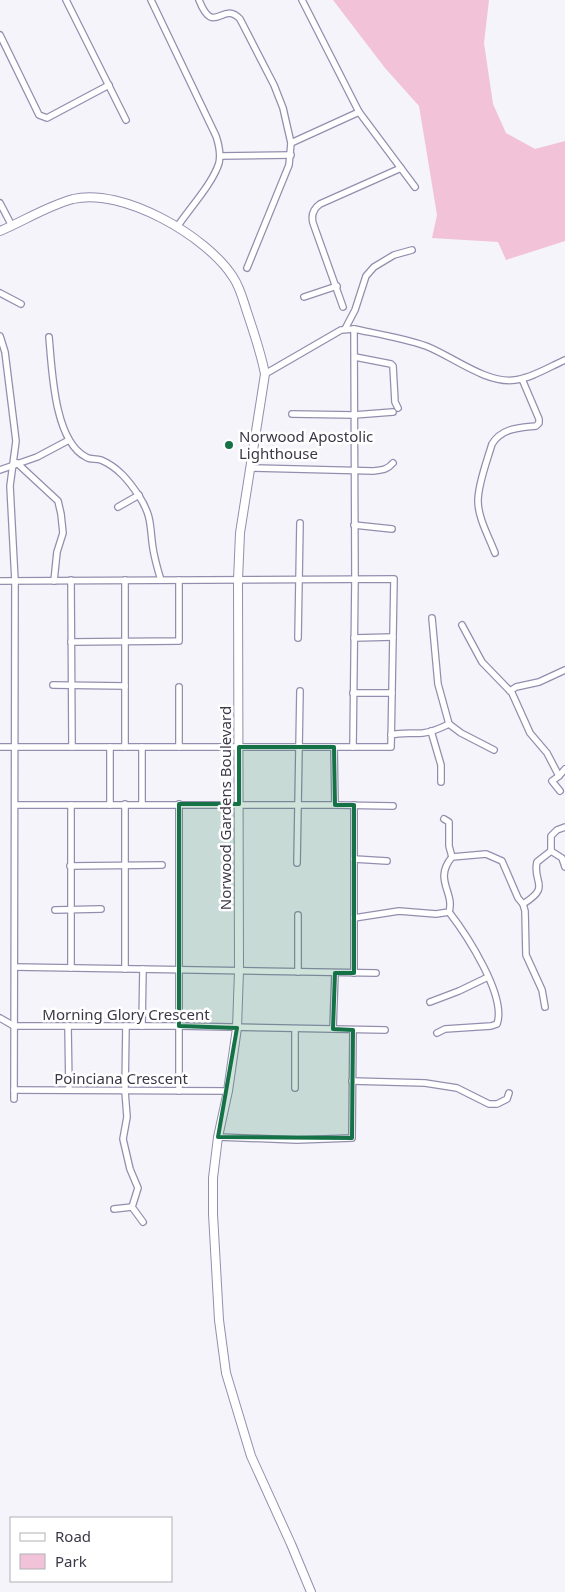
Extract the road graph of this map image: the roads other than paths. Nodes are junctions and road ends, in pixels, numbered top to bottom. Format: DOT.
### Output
graph roads {
  1 [pos="66,0"];
  2 [pos="151,0"];
  3 [pos="199,0"];
  4 [pos="302,0"];
  5 [pos="0,35"];
  6 [pos="109,86"];
  7 [pos="359,112"];
  8 [pos="126,120"];
  9 [pos="291,143"];
  10 [pos="291,155"];
  11 [pos="220,156"];
  12 [pos="401,168"];
  13 [pos="415,187"];
  14 [pos="0,203"];
  15 [pos="12,226"];
  16 [pos="177,227"];
  17 [pos="0,231"];
  18 [pos="412,250"];
  19 [pos="247,268"];
  20 [pos="337,286"];
  21 [pos="0,293"];
  22 [pos="304,297"];
  23 [pos="22,304"];
  24 [pos="343,307"];
  25 [pos="345,329"];
  26 [pos="354,329"];
  27 [pos="0,336"];
  28 [pos="49,337"];
  29 [pos="355,357"];
  30 [pos="565,360"];
  31 [pos="264,374"];
  32 [pos="522,379"];
  33 [pos="398,408"];
  34 [pos="393,412"];
  35 [pos="292,414"];
  36 [pos="354,415"];
  37 [pos="69,440"];
  38 [pos="15,464"];
  39 [pos="393,464"];
  40 [pos="250,468"];
  41 [pos="0,470"];
  42 [pos="354,470"];
  43 [pos="139,495"];
  44 [pos="118,507"];
  45 [pos="300,524"];
  46 [pos="354,525"];
  47 [pos="392,529"];
  48 [pos="495,553"];
  49 [pos="355,579"];
  50 [pos="54,580"];
  51 [pos="71,580"];
  52 [pos="125,580"];
  53 [pos="161,580"];
  54 [pos="179,580"];
  55 [pos="238,580"];
  56 [pos="299,580"];
  57 [pos="0,581"];
  58 [pos="15,581"];
  59 [pos="432,618"];
  60 [pos="462,625"];
  61 [pos="393,637"];
  62 [pos="298,638"];
  63 [pos="354,638"];
  64 [pos="71,642"];
  65 [pos="125,642"];
  66 [pos="565,670"];
  67 [pos="53,684"];
  68 [pos="72,685"];
  69 [pos="125,686"];
  70 [pos="179,687"];
  71 [pos="300,691"];
  72 [pos="510,691"];
  73 [pos="353,693"];
  74 [pos="392,693"];
  75 [pos="449,724"];
  76 [pos="432,731"];
  77 [pos="391,736"];
  78 [pos="0,747"];
  79 [pos="15,747"];
  80 [pos="72,747"];
  81 [pos="110,747"];
  82 [pos="126,747"];
  83 [pos="142,747"];
  84 [pos="179,747"];
  85 [pos="238,747"];
  86 [pos="299,747"];
  87 [pos="334,747"];
  88 [pos="353,747"];
  89 [pos="494,750"];
  90 [pos="565,769"];
  91 [pos="559,776"];
  92 [pos="442,782"];
  93 [pos="560,791"];
  94 [pos="110,804"];
  95 [pos="125,804"];
  96 [pos="142,804"];
  97 [pos="179,804"];
  98 [pos="239,804"];
  99 [pos="16,805"];
  100 [pos="71,805"];
  101 [pos="298,805"];
  102 [pos="335,805"];
  103 [pos="354,805"];
  104 [pos="393,806"];
  105 [pos="444,819"];
  106 [pos="565,827"];
  107 [pos="551,851"];
  108 [pos="452,857"];
  109 [pos="354,860"];
  110 [pos="387,861"];
  111 [pos="297,863"];
  112 [pos="162,865"];
  113 [pos="70,866"];
  114 [pos="125,866"];
  115 [pos="565,866"];
  116 [pos="523,904"];
  117 [pos="71,909"];
  118 [pos="101,909"];
  119 [pos="55,910"];
  120 [pos="449,912"];
  121 [pos="298,915"];
  122 [pos="354,918"];
  123 [pos="15,967"];
  124 [pos="71,968"];
  125 [pos="125,969"];
  126 [pos="143,969"];
  127 [pos="179,970"];
  128 [pos="239,971"];
  129 [pos="298,972"];
  130 [pos="335,973"];
  131 [pos="354,973"];
  132 [pos="376,973"];
  133 [pos="488,977"];
  134 [pos="430,1002"];
  135 [pos="545,1007"];
  136 [pos="0,1018"];
  137 [pos="14,1026"];
  138 [pos="68,1026"];
  139 [pos="126,1026"];
  140 [pos="142,1026"];
  141 [pos="179,1026"];
  142 [pos="237,1028"];
  143 [pos="295,1029"];
  144 [pos="333,1030"];
  145 [pos="352,1030"];
  146 [pos="385,1030"];
  147 [pos="437,1033"];
  148 [pos="352,1081"];
  149 [pos="295,1088"];
  150 [pos="14,1090"];
  151 [pos="68,1090"];
  152 [pos="125,1091"];
  153 [pos="179,1091"];
  154 [pos="228,1091"];
  155 [pos="509,1093"];
  156 [pos="14,1099"];
  157 [pos="218,1137"];
  158 [pos="132,1207"];
  159 [pos="114,1209"];
  160 [pos="143,1222"];
  161 [pos="312,1592"];
  1 -- 6 [label="street"];
  2 -- 11 [label="street"];
  3 -- 9 [label="street"];
  4 -- 7 [label="street"];
  5 -- 6 [label="street"];
  6 -- 8 [label="street"];
  7 -- 9 [label="street"];
  7 -- 12 [label="street"];
  9 -- 10 [label="street"];
  10 -- 11 [label="street"];
  10 -- 19 [label="street"];
  11 -- 16 [label="street"];
  12 -- 13 [label="street"];
  12 -- 20 [label="street"];
  14 -- 15 [label="street"];
  15 -- 16 [label="street, Norwood Gardens Boulevard"];
  15 -- 17 [label="street, Norwood Gardens Boulevard"];
  16 -- 31 [label="street, Norwood Gardens Boulevard"];
  18 -- 25 [label="street"];
  20 -- 22 [label="street"];
  20 -- 24 [label="street"];
  21 -- 23 [label="street"];
  25 -- 26 [label="street"];
  25 -- 31 [label="street"];
  26 -- 29 [label="street"];
  26 -- 32 [label="street"];
  27 -- 38 [label="street"];
  28 -- 37 [label="street"];
  29 -- 33 [label="street"];
  29 -- 36 [label="street"];
  30 -- 32 [label="street"];
  31 -- 40 [label="street, Norwood Gardens Boulevard"];
  32 -- 48 [label="street"];
  34 -- 36 [label="street"];
  35 -- 36 [label="street"];
  36 -- 42 [label="street"];
  37 -- 38 [label="street"];
  37 -- 43 [label="street"];
  38 -- 41 [label="street"];
  38 -- 50 [label="street"];
  38 -- 58 [label="street"];
  39 -- 42 [label="street"];
  40 -- 42 [label="street"];
  40 -- 55 [label="street, Norwood Gardens Boulevard"];
  42 -- 46 [label="street"];
  43 -- 44 [label="street"];
  43 -- 53 [label="street"];
  45 -- 56 [label="street"];
  46 -- 47 [label="street"];
  46 -- 49 [label="street"];
  49 -- 56 [label="street"];
  49 -- 61 [label="street"];
  49 -- 63 [label="street"];
  50 -- 51 [label="street"];
  50 -- 58 [label="street"];
  51 -- 52 [label="street"];
  51 -- 64 [label="street"];
  52 -- 53 [label="street"];
  52 -- 65 [label="street"];
  53 -- 54 [label="street"];
  54 -- 55 [label="street"];
  54 -- 65 [label="street"];
  55 -- 56 [label="street"];
  55 -- 85 [label="street, Norwood Gardens Boulevard"];
  56 -- 62 [label="street"];
  57 -- 58 [label="street"];
  58 -- 79 [label="street"];
  59 -- 75 [label="street"];
  60 -- 72 [label="street"];
  61 -- 63 [label="street"];
  61 -- 74 [label="street"];
  63 -- 73 [label="street"];
  64 -- 65 [label="street"];
  64 -- 68 [label="street"];
  65 -- 69 [label="street"];
  66 -- 72 [label="street"];
  67 -- 68 [label="street"];
  68 -- 69 [label="street"];
  68 -- 80 [label="street"];
  69 -- 82 [label="street"];
  70 -- 84 [label="street"];
  71 -- 86 [label="street"];
  72 -- 91 [label="street"];
  73 -- 74 [label="street"];
  73 -- 88 [label="street"];
  74 -- 77 [label="street"];
  75 -- 76 [label="street"];
  75 -- 89 [label="street"];
  76 -- 77 [label="street"];
  76 -- 92 [label="street"];
  77 -- 88 [label="street"];
  78 -- 79 [label="street"];
  79 -- 80 [label="street"];
  79 -- 99 [label="street"];
  80 -- 81 [label="street"];
  81 -- 82 [label="street"];
  81 -- 94 [label="street"];
  82 -- 83 [label="street"];
  83 -- 84 [label="street"];
  83 -- 96 [label="street"];
  84 -- 85 [label="street"];
  85 -- 86 [label="street"];
  85 -- 98 [label="street, Norwood Gardens Boulevard"];
  86 -- 87 [label="street"];
  86 -- 101 [label="street"];
  87 -- 88 [label="street"];
  87 -- 102 [label="street"];
  90 -- 91 [label="street"];
  91 -- 93 [label="street"];
  94 -- 95 [label="street"];
  94 -- 100 [label="street"];
  95 -- 96 [label="street"];
  95 -- 114 [label="street"];
  96 -- 97 [label="street"];
  97 -- 98 [label="street"];
  97 -- 127 [label="street"];
  98 -- 101 [label="street"];
  98 -- 128 [label="street, Norwood Gardens Boulevard"];
  99 -- 100 [label="street"];
  99 -- 123 [label="street"];
  100 -- 113 [label="street"];
  101 -- 102 [label="street"];
  101 -- 111 [label="street"];
  102 -- 103 [label="street"];
  103 -- 104 [label="street"];
  103 -- 109 [label="street"];
  105 -- 108 [label="street"];
  106 -- 107 [label="street"];
  107 -- 115 [label="street"];
  107 -- 116 [label="street"];
  108 -- 116 [label="street"];
  108 -- 120 [label="street"];
  109 -- 110 [label="street"];
  109 -- 122 [label="street"];
  112 -- 114 [label="street"];
  113 -- 114 [label="street"];
  113 -- 117 [label="street"];
  114 -- 125 [label="street"];
  116 -- 135 [label="street"];
  117 -- 118 [label="street"];
  117 -- 119 [label="street"];
  117 -- 124 [label="street"];
  120 -- 122 [label="street"];
  120 -- 133 [label="street"];
  121 -- 129 [label="street"];
  122 -- 131 [label="street"];
  123 -- 124 [label="street"];
  123 -- 137 [label="street"];
  124 -- 125 [label="street"];
  125 -- 126 [label="street"];
  126 -- 127 [label="street"];
  126 -- 140 [label="street"];
  127 -- 128 [label="street"];
  127 -- 141 [label="street"];
  128 -- 129 [label="street"];
  128 -- 142 [label="street, Norwood Gardens Boulevard"];
  129 -- 130 [label="street"];
  130 -- 131 [label="street"];
  130 -- 144 [label="street"];
  131 -- 132 [label="street"];
  133 -- 134 [label="street"];
  133 -- 147 [label="street"];
  136 -- 137 [label="street"];
  137 -- 138 [label="street, Morning Glory Crescent"];
  137 -- 150 [label="street"];
  138 -- 139 [label="street, Morning Glory Crescent"];
  138 -- 151 [label="street"];
  139 -- 140 [label="street, Morning Glory Crescent"];
  139 -- 152 [label="street"];
  140 -- 141 [label="street, Morning Glory Crescent"];
  141 -- 142 [label="street, Morning Glory Crescent"];
  141 -- 153 [label="street"];
  142 -- 143 [label="street, Morning Glory Crescent"];
  142 -- 154 [label="street, Norwood Gardens Boulevard"];
  143 -- 144 [label="street, Morning Glory Crescent"];
  143 -- 149 [label="street"];
  144 -- 145 [label="street, Morning Glory Crescent"];
  145 -- 146 [label="street, Morning Glory Crescent"];
  145 -- 148 [label="street"];
  148 -- 155 [label="street"];
  148 -- 157 [label="street"];
  150 -- 151 [label="street, Poinciana Crescent"];
  150 -- 156 [label="street"];
  151 -- 152 [label="street, Poinciana Crescent"];
  152 -- 153 [label="street, Poinciana Crescent"];
  152 -- 158 [label="street"];
  153 -- 154 [label="street, Poinciana Crescent"];
  154 -- 157 [label="street, Norwood Gardens Boulevard"];
  157 -- 161 [label="street, Norwood Gardens Boulevard"];
  158 -- 159 [label="street"];
  158 -- 160 [label="street"];
}
